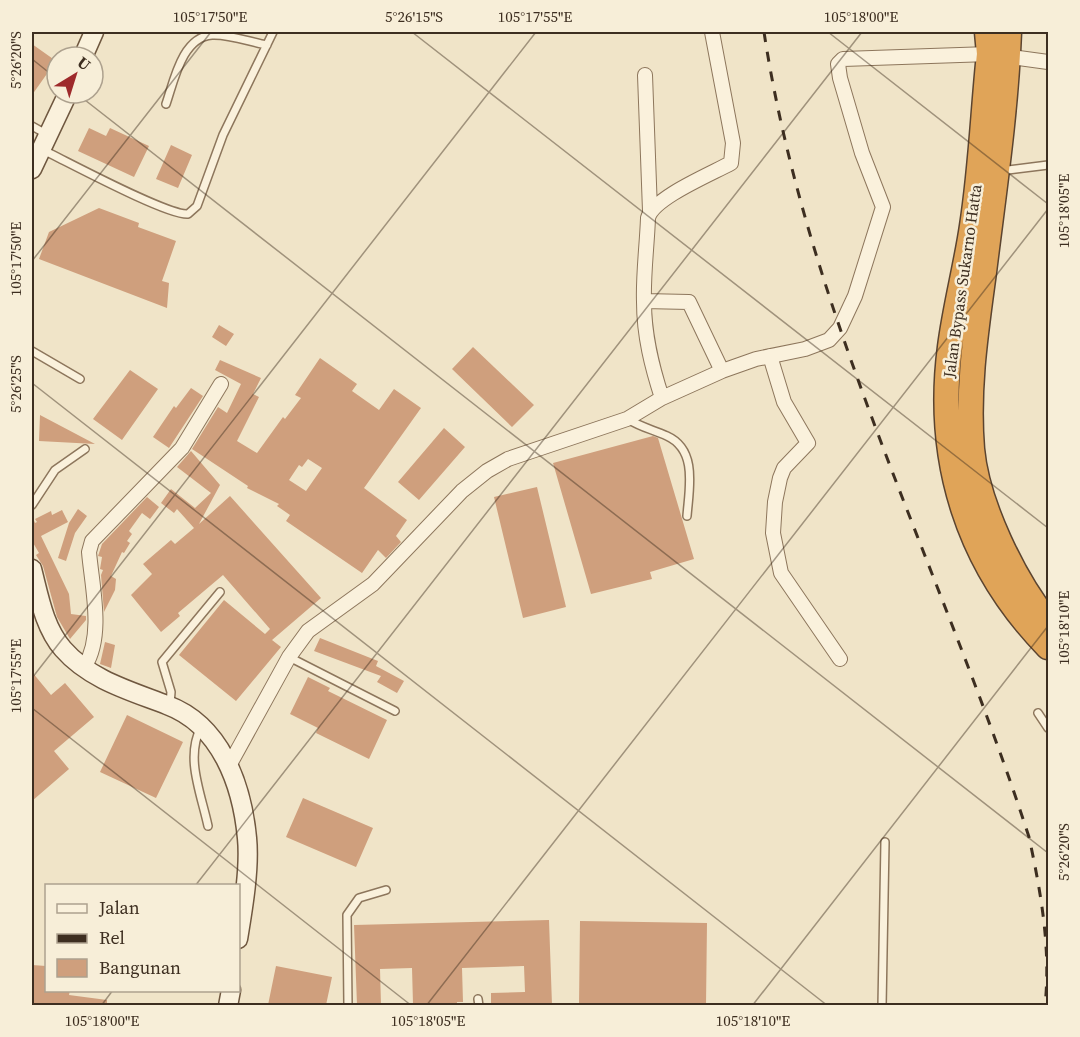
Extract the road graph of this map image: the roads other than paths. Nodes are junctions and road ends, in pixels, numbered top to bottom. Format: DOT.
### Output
graph roads {
  1 [pos="273,32"];
  2 [pos="711,32"];
  3 [pos="1010,32"];
  4 [pos="267,45"];
  5 [pos="995,47"];
  6 [pos="1048,62"];
  7 [pos="645,75"];
  8 [pos="166,104"];
  9 [pos="62,105"];
  10 [pos="32,126"];
  11 [pos="44,142"];
  12 [pos="1048,165"];
  13 [pos="32,170"];
  14 [pos="997,171"];
  15 [pos="650,211"];
  16 [pos="644,301"];
  17 [pos="32,351"];
  18 [pos="770,356"];
  19 [pos="722,370"];
  20 [pos="80,380"];
  21 [pos="221,384"];
  22 [pos="662,398"];
  23 [pos="627,419"];
  24 [pos="85,449"];
  25 [pos="32,505"];
  26 [pos="687,516"];
  27 [pos="32,569"];
  28 [pos="220,592"];
  29 [pos="1048,622"];
  30 [pos="1048,647"];
  31 [pos="289,657"];
  32 [pos="840,660"];
  33 [pos="85,666"];
  34 [pos="170,705"];
  35 [pos="395,711"];
  36 [pos="1038,713"];
  37 [pos="202,725"];
  38 [pos="1048,728"];
  39 [pos="230,764"];
  40 [pos="208,826"];
  41 [pos="885,842"];
  42 [pos="386,890"];
  43 [pos="240,919"];
  44 [pos="348,1005"];
  45 [pos="882,1005"];
  1 -- 4 [label="lane"];
  2 -- 15 [label="street"];
  3 -- 5 [label="highway, Jalan Bypass Sukarno Hatta"];
  4 -- 8 [label="lane"];
  4 -- 11 [label="lane"];
  5 -- 6 [label="street"];
  5 -- 14 [label="highway, Jalan Bypass Sukarno Hatta"];
  5 -- 18 [label="street"];
  5 -- 30 [label="highway, Jalan Bypass Sukarno Hatta"];
  7 -- 15 [label="street"];
  9 -- 11 [label="street"];
  10 -- 11 [label="lane"];
  11 -- 13 [label="street"];
  12 -- 14 [label="lane"];
  14 -- 29 [label="highway, Jalan Bypass Sukarno Hatta"];
  15 -- 16 [label="street"];
  16 -- 19 [label="street"];
  16 -- 22 [label="street"];
  17 -- 20 [label="lane"];
  18 -- 19 [label="street"];
  18 -- 32 [label="street"];
  19 -- 22 [label="street"];
  21 -- 33 [label="street"];
  22 -- 23 [label="street"];
  23 -- 26 [label="lane"];
  23 -- 31 [label="street"];
  24 -- 25 [label="lane"];
  27 -- 33 [label="street"];
  28 -- 34 [label="lane"];
  31 -- 35 [label="lane"];
  31 -- 39 [label="street"];
  33 -- 34 [label="street"];
  34 -- 37 [label="street"];
  36 -- 38 [label="lane"];
  37 -- 39 [label="street"];
  37 -- 40 [label="lane"];
  39 -- 43 [label="street"];
  41 -- 45 [label="lane"];
  42 -- 44 [label="lane"];
}
